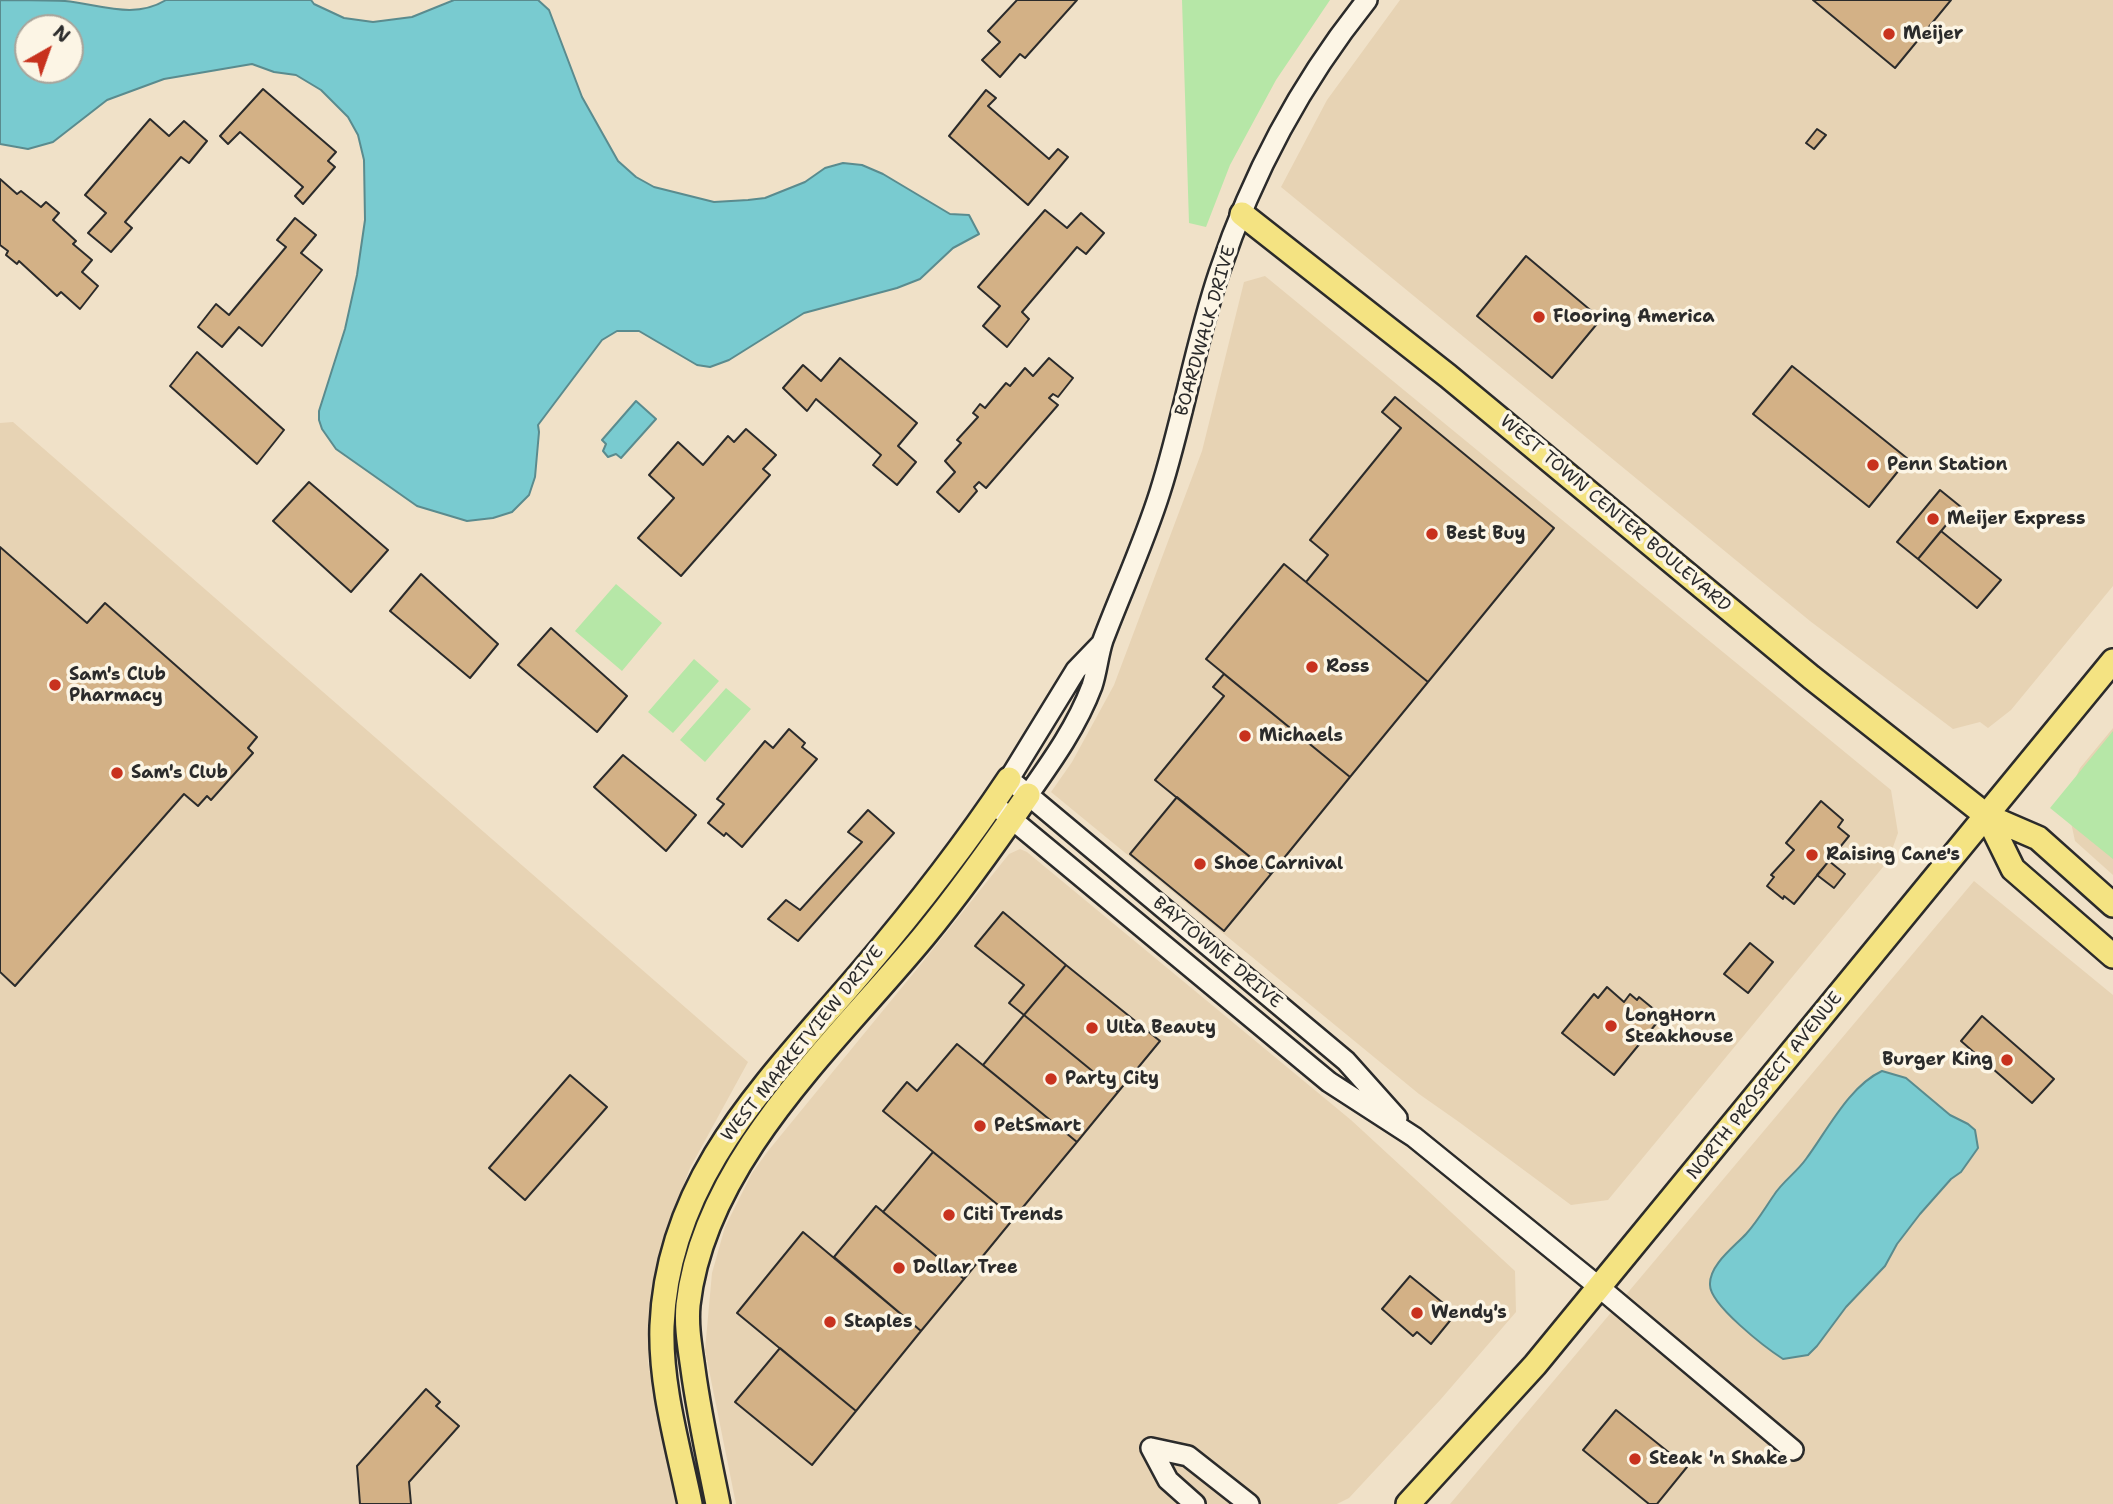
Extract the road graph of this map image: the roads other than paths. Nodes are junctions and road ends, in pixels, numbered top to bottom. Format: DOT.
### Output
graph roads {
  1 [pos="1367,0"];
  2 [pos="1242,214"];
  3 [pos="1102,642"];
  4 [pos="2113,661"];
  5 [pos="1009,779"];
  6 [pos="1028,795"];
  7 [pos="993,804"];
  8 [pos="1987,816"];
  9 [pos="1011,819"];
  10 [pos="2113,905"];
  11 [pos="1161,906"];
  12 [pos="1143,928"];
  13 [pos="2113,956"];
  14 [pos="1414,1137"];
  15 [pos="1599,1287"];
  16 [pos="1793,1450"];
  17 [pos="690,1504"];
  18 [pos="718,1504"];
  19 [pos="1195,1504"];
  20 [pos="1249,1504"];
  21 [pos="1408,1504"];
  1 -- 2 [label="street, BOARDWALK DRIVE"];
  2 -- 3 [label="street, BOARDWALK DRIVE"];
  2 -- 8 [label="main road, WEST TOWN CENTER BOULEVARD"];
  3 -- 5 [label="street, BOARDWALK DRIVE"];
  3 -- 6 [label="street, BOARDWALK DRIVE"];
  4 -- 8 [label="main road, NORTH PROSPECT AVENUE"];
  5 -- 6 [label="street, BAYTOWNE DRIVE"];
  5 -- 7 [label="main road, WEST MARKETVIEW DRIVE"];
  6 -- 9 [label="main road, WEST MARKETVIEW DRIVE"];
  6 -- 11 [label="street, BAYTOWNE DRIVE"];
  7 -- 9 [label="street, BAYTOWNE DRIVE"];
  7 -- 17 [label="main road, WEST MARKETVIEW DRIVE"];
  8 -- 10 [label="main road, WEST TOWN CENTER BOULEVARD"];
  8 -- 13 [label="main road, WEST TOWN CENTER BOULEVARD"];
  8 -- 15 [label="main road, NORTH PROSPECT AVENUE"];
  9 -- 12 [label="street, BAYTOWNE DRIVE"];
  9 -- 18 [label="main road, WEST MARKETVIEW DRIVE"];
  11 -- 12 [label="street"];
  11 -- 14 [label="street, BAYTOWNE DRIVE"];
  12 -- 14 [label="street, BAYTOWNE DRIVE"];
  14 -- 15 [label="street, BAYTOWNE DRIVE"];
  15 -- 16 [label="street, BAYTOWNE DRIVE"];
  15 -- 21 [label="main road, NORTH PROSPECT AVENUE"];
  19 -- 20 [label="street"];
}
